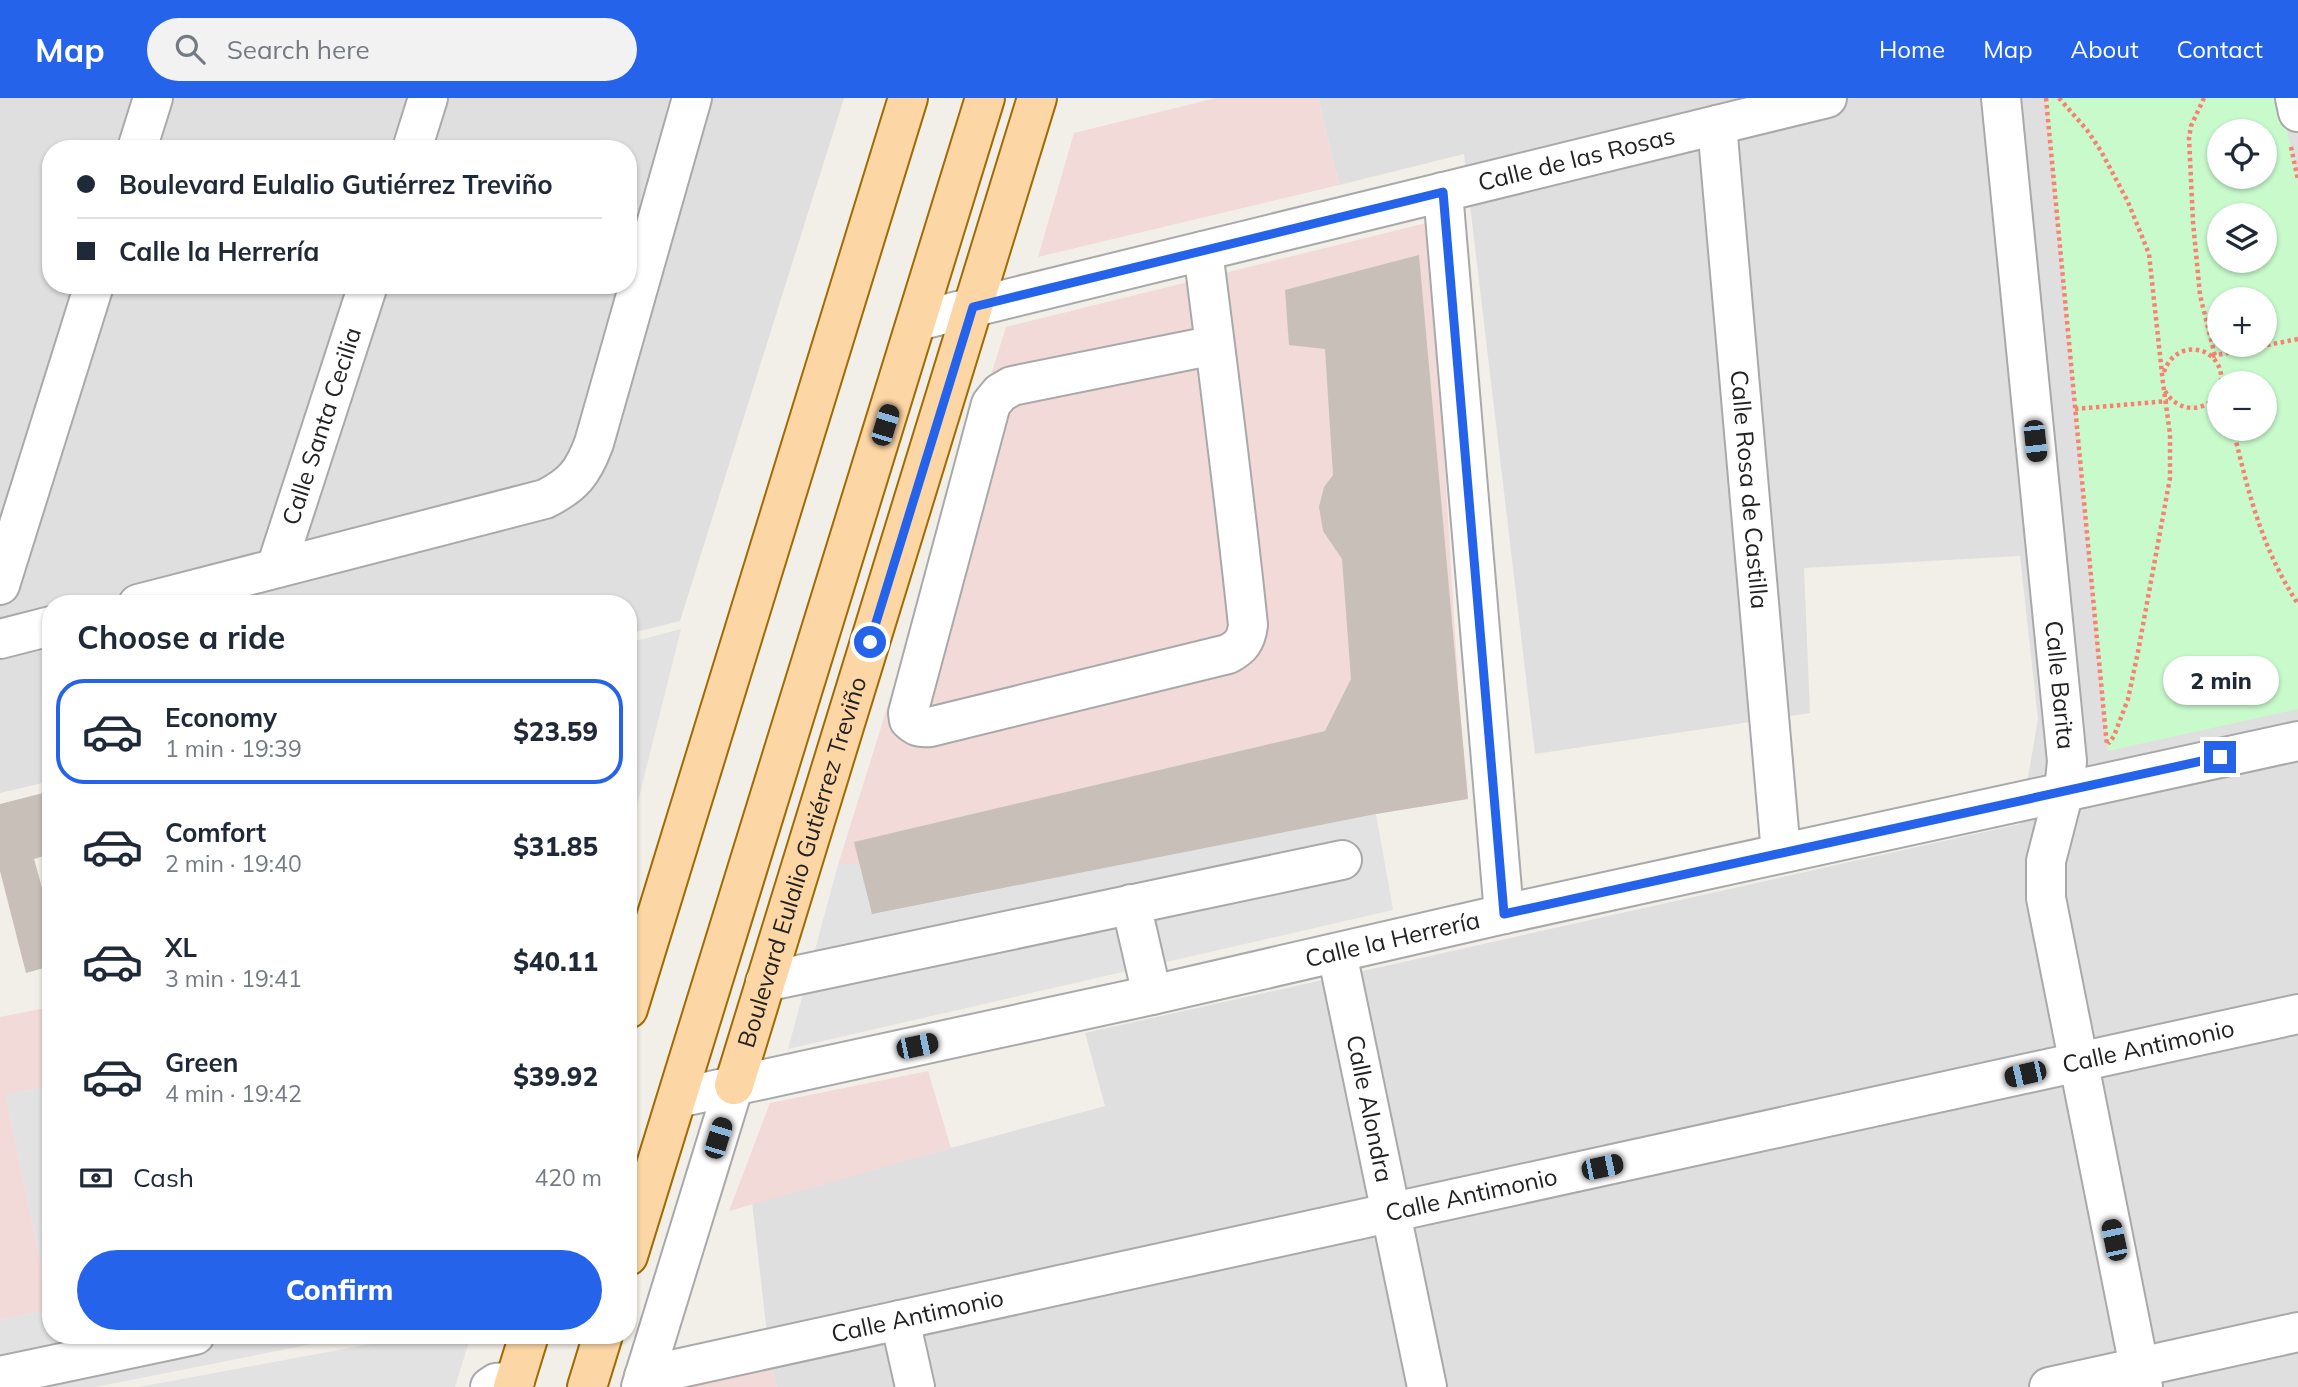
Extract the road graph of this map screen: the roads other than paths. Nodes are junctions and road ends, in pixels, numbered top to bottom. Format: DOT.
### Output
graph roads {
  1 [pos="153,98"];
  2 [pos="428,98"];
  3 [pos="692,98"];
  4 [pos="908,98"];
  5 [pos="985,98"];
  6 [pos="1037,98"];
  7 [pos="1828,98"];
  8 [pos="2001,98"];
  9 [pos="2295,98"];
  10 [pos="2298,113"];
  11 [pos="1717,125"];
  12 [pos="140,140"];
  13 [pos="415,140"];
  14 [pos="1443,192"];
  15 [pos="1203,251"];
  16 [pos="637,292"];
  17 [pos="91,294"];
  18 [pos="365,294"];
  19 [pos="636,294"];
  20 [pos="973,307"];
  21 [pos="917,321"];
  22 [pos="1215,345"];
  23 [pos="276,568"];
  24 [pos="0,584"];
  25 [pos="172,595"];
  26 [pos="937,604"];
  27 [pos="877,616"];
  28 [pos="42,628"];
  29 [pos="0,639"];
  30 [pos="2298,741"];
  31 [pos="2064,791"];
  32 [pos="1780,853"];
  33 [pos="1342,860"];
  34 [pos="1131,904"];
  35 [pos="1504,914"];
  36 [pos="639,938"];
  37 [pos="1337,953"];
  38 [pos="765,982"];
  39 [pos="1152,995"];
  40 [pos="2298,1014"];
  41 [pos="2078,1062"];
  42 [pos="734,1085"];
  43 [pos="678,1098"];
  44 [pos="1391,1213"];
  45 [pos="637,1228"];
  46 [pos="900,1320"];
  47 [pos="2298,1332"];
  48 [pos="152,1344"];
  49 [pos="525,1344"];
  50 [pos="600,1344"];
  51 [pos="0,1376"];
  52 [pos="2141,1377"];
  53 [pos="643,1382"];
  54 [pos="506,1385"];
  55 [pos="587,1387"];
  56 [pos="915,1387"];
  57 [pos="1427,1387"];
  58 [pos="2049,1387"];
  1 -- 12 [label="street"];
  2 -- 13 [label="street"];
  3 -- 16 [label="street"];
  4 -- 36 [label="main road"];
  5 -- 21 [label="main road, Boulevard Eulalio Gutiérrez Treviño"];
  6 -- 20 [label="main road, Boulevard Eulalio Gutiérrez Treviño"];
  7 -- 11 [label="street, Calle de las Rosas"];
  8 -- 31 [label="street, Calle Barita"];
  9 -- 10 [label="street"];
  11 -- 14 [label="street, Calle de las Rosas"];
  11 -- 32 [label="street, Calle Rosa de Castilla"];
  14 -- 15 [label="street, Calle de las Rosas"];
  14 -- 35 [label="street"];
  15 -- 20 [label="street, Calle de las Rosas"];
  15 -- 22 [label="street"];
  17 -- 24 [label="street"];
  18 -- 23 [label="street, Calle Santa Cecilia"];
  19 -- 23 [label="street"];
  20 -- 21 [label="street, Calle de las Rosas"];
  20 -- 27 [label="main road, Boulevard Eulalio Gutiérrez Treviño"];
  21 -- 43 [label="main road, Boulevard Eulalio Gutiérrez Treviño"];
  22 -- 26 [label="street"];
  22 -- 26 [label="street"];
  23 -- 25 [label="street"];
  26 -- 27 [label="street"];
  27 -- 38 [label="main road, Boulevard Eulalio Gutiérrez Treviño"];
  28 -- 29 [label="street"];
  30 -- 31 [label="street, Calle la Herrería"];
  31 -- 32 [label="street, Calle la Herrería"];
  31 -- 41 [label="street, Calle Barita"];
  32 -- 35 [label="street, Calle la Herrería"];
  33 -- 34 [label="street"];
  34 -- 38 [label="street"];
  34 -- 39 [label="street"];
  35 -- 37 [label="street, Calle la Herrería"];
  37 -- 39 [label="street, Calle la Herrería"];
  37 -- 44 [label="street, Calle Alondra"];
  38 -- 42 [label="main road, Boulevard Eulalio Gutiérrez Treviño"];
  39 -- 42 [label="street, Calle la Herrería"];
  40 -- 41 [label="street, Calle Antimonio"];
  41 -- 44 [label="street, Calle Antimonio"];
  41 -- 52 [label="street, Calle Barita"];
  42 -- 43 [label="street, Calle la Herrería"];
  42 -- 53 [label="street, Boulevard Eulalio Gutiérrez Treviño"];
  43 -- 45 [label="main road, Boulevard Eulalio Gutiérrez Treviño"];
  44 -- 46 [label="street, Calle Antimonio"];
  44 -- 57 [label="street, Calle Alondra"];
  46 -- 53 [label="street, Calle Antimonio"];
  46 -- 56 [label="street"];
  47 -- 52 [label="street"];
  48 -- 51 [label="street"];
  49 -- 54 [label="main road"];
  50 -- 55 [label="main road"];
  52 -- 58 [label="street"];
}
